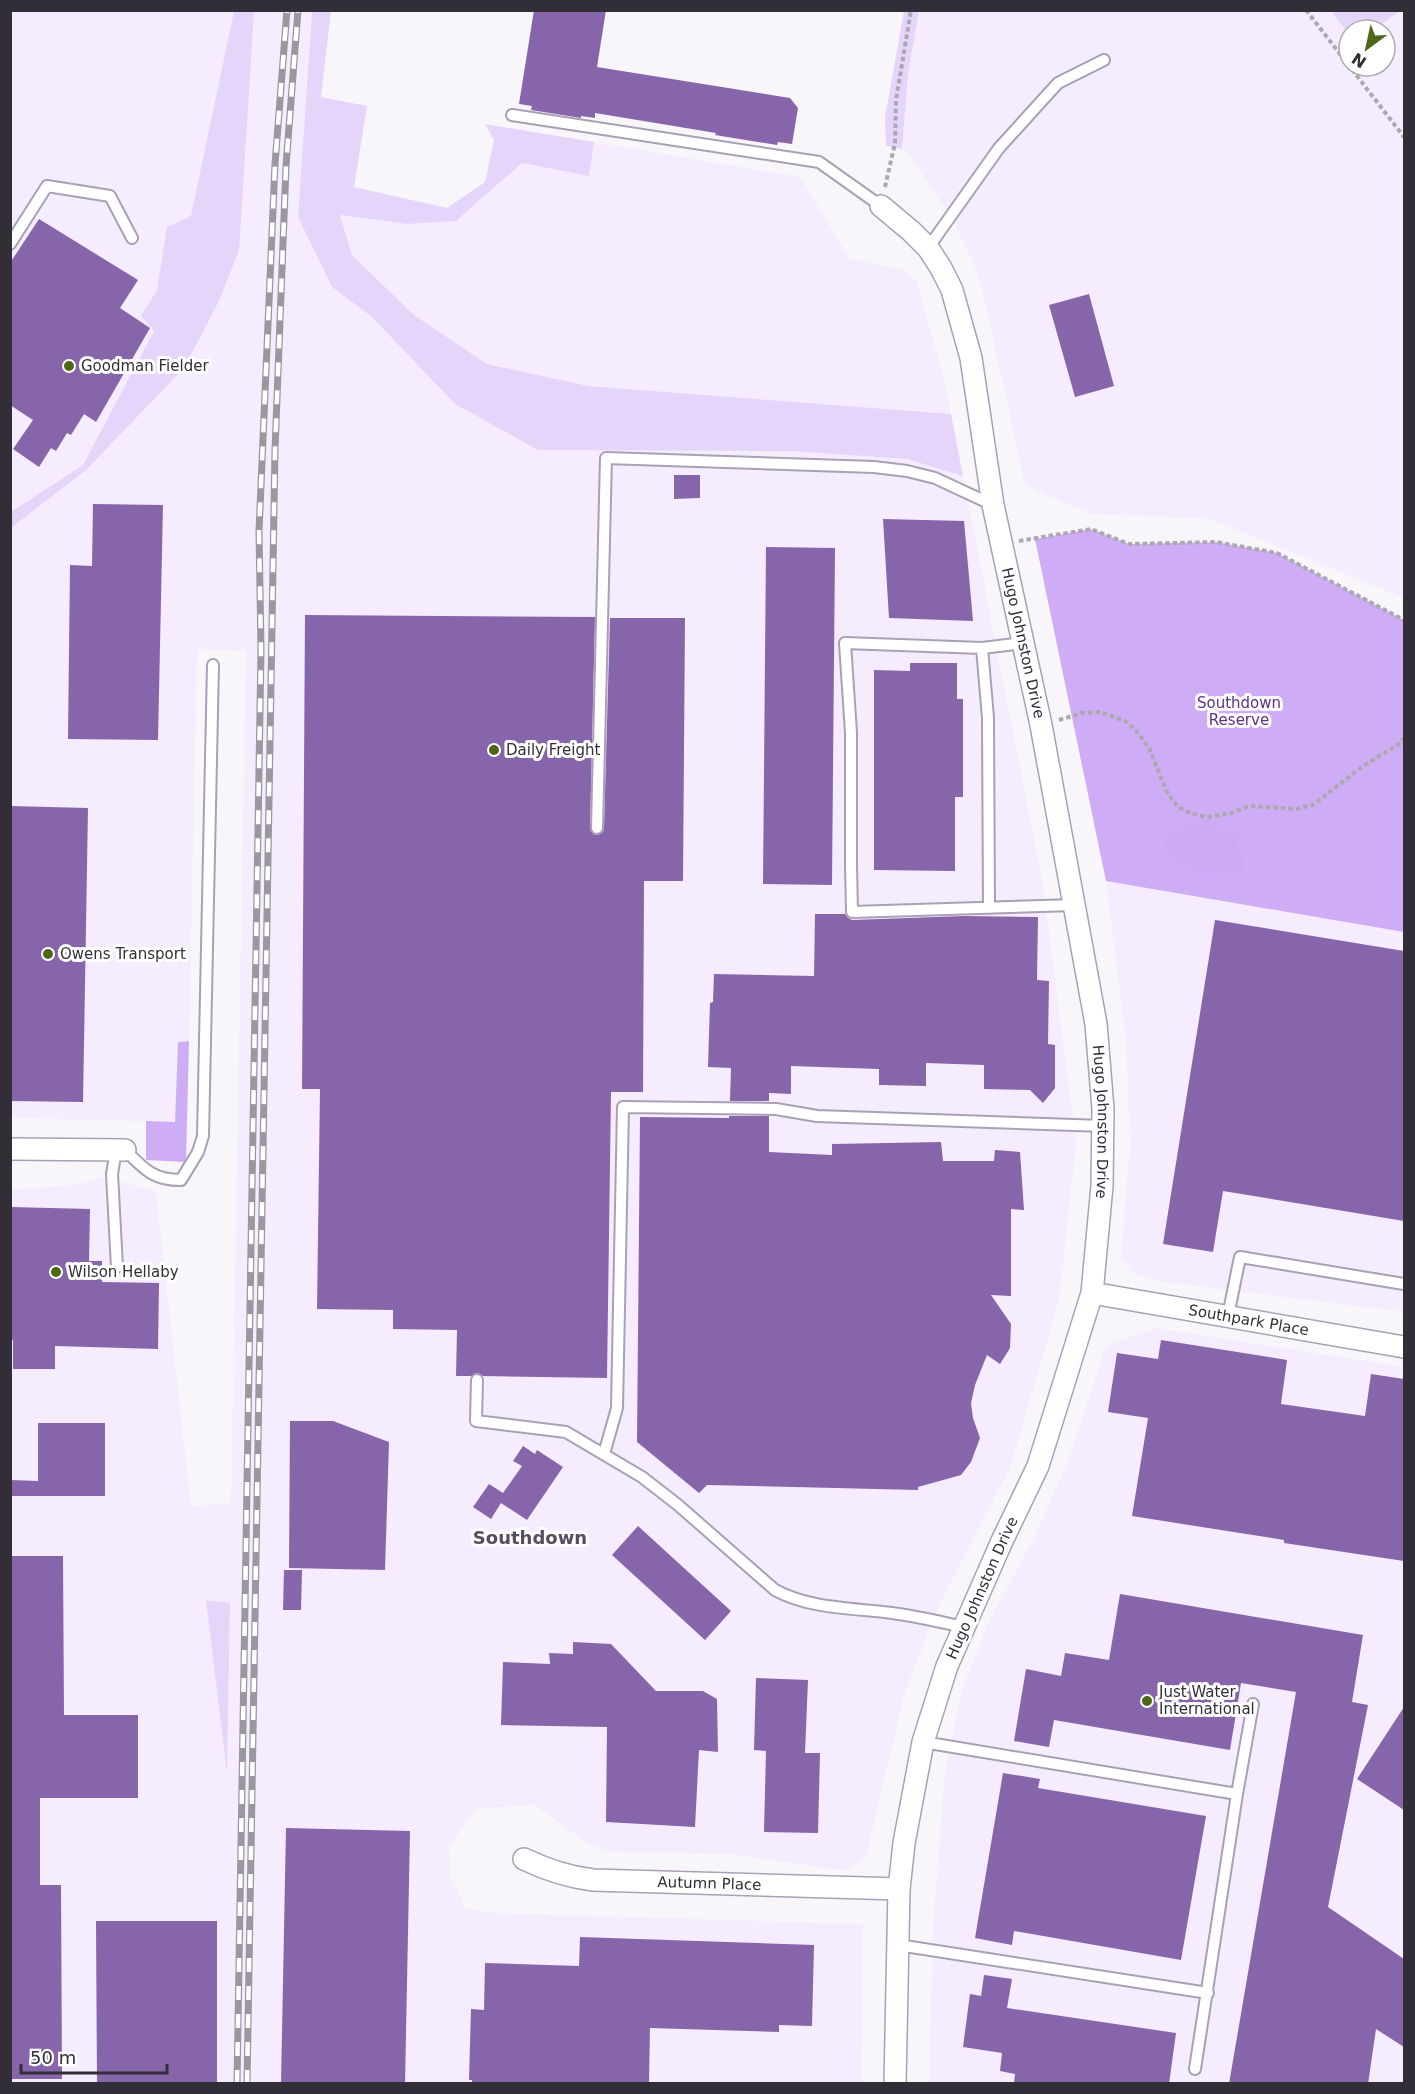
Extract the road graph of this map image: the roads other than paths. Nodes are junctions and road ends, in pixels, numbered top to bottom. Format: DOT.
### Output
graph roads {
  1 [pos="1104,60"];
  2 [pos="512,115"];
  3 [pos="880,206"];
  4 [pos="132,238"];
  5 [pos="10,244"];
  6 [pos="928,249"];
  7 [pos="993,505"];
  8 [pos="1023,643"];
  9 [pos="982,648"];
  10 [pos="213,665"];
  11 [pos="597,828"];
  12 [pos="1075,905"];
  13 [pos="989,908"];
  14 [pos="1103,1126"];
  15 [pos="10,1149"];
  16 [pos="120,1150"];
  17 [pos="117,1267"];
  18 [pos="1404,1284"];
  19 [pos="1092,1293"];
  20 [pos="1228,1316"];
  21 [pos="1404,1347"];
  22 [pos="477,1380"];
  23 [pos="603,1454"];
  24 [pos="964,1627"];
  25 [pos="1253,1704"];
  26 [pos="923,1742"];
  27 [pos="1237,1794"];
  28 [pos="524,1860"];
  29 [pos="899,1889"];
  30 [pos="898,1945"];
  31 [pos="1208,1993"];
  32 [pos="1195,2069"];
  33 [pos="895,2084"];
  1 -- 6 [label="lane"];
  2 -- 3 [label="lane"];
  3 -- 6 [label="street, Hugo Johnston Drive"];
  4 -- 5 [label="lane"];
  6 -- 7 [label="street, Hugo Johnston Drive"];
  7 -- 8 [label="street, Hugo Johnston Drive"];
  7 -- 11 [label="lane"];
  8 -- 9 [label="lane"];
  8 -- 12 [label="street, Hugo Johnston Drive"];
  9 -- 13 [label="lane"];
  9 -- 13 [label="lane"];
  10 -- 16 [label="lane"];
  12 -- 13 [label="lane"];
  12 -- 14 [label="street, Hugo Johnston Drive"];
  14 -- 19 [label="street, Hugo Johnston Drive"];
  14 -- 23 [label="lane"];
  15 -- 16 [label="street"];
  16 -- 17 [label="lane"];
  18 -- 20 [label="lane"];
  19 -- 20 [label="street, Southpark Place"];
  19 -- 24 [label="street, Hugo Johnston Drive"];
  20 -- 21 [label="street, Southpark Place"];
  22 -- 23 [label="lane"];
  23 -- 24 [label="lane"];
  24 -- 26 [label="street, Hugo Johnston Drive"];
  25 -- 27 [label="lane"];
  26 -- 27 [label="lane"];
  26 -- 29 [label="street, Hugo Johnston Drive"];
  27 -- 31 [label="lane"];
  28 -- 29 [label="street, Autumn Place"];
  29 -- 30 [label="street, Hugo Johnston Drive"];
  30 -- 31 [label="lane"];
  30 -- 33 [label="street, Hugo Johnston Drive"];
  31 -- 32 [label="lane"];
}
